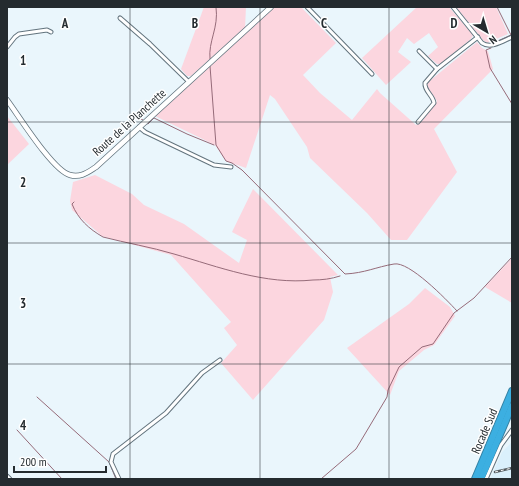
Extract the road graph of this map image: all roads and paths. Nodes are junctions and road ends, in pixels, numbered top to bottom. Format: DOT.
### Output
graph roads {
  1 [pos="271,7"];
  2 [pos="307,7"];
  3 [pos="453,7"];
  4 [pos="120,18"];
  5 [pos="51,32"];
  6 [pos="478,37"];
  7 [pos="512,37"];
  8 [pos="7,47"];
  9 [pos="419,51"];
  10 [pos="437,69"];
  11 [pos="372,74"];
  12 [pos="189,82"];
  13 [pos="7,100"];
  14 [pos="418,122"];
  15 [pos="139,127"];
  16 [pos="231,166"];
  17 [pos="220,360"];
  18 [pos="512,391"];
  19 [pos="512,406"];
  20 [pos="512,430"];
  21 [pos="7,476"];
  22 [pos="10,479"];
  23 [pos="119,479"];
  24 [pos="475,479"];
  25 [pos="481,479"];
  26 [pos="486,479"];
  1 -- 12 [label="street, Route de la Planchette"];
  2 -- 11 [label="street"];
  3 -- 6 [label="street"];
  4 -- 12 [label="street"];
  5 -- 8 [label="street"];
  6 -- 7 [label="street"];
  6 -- 10 [label="street"];
  9 -- 10 [label="street"];
  10 -- 14 [label="street"];
  12 -- 15 [label="street, Route de la Planchette"];
  13 -- 15 [label="street, Route de la Planchette"];
  15 -- 16 [label="street"];
  17 -- 23 [label="street"];
  18 -- 24 [label="highway, Rocade Sud"];
  19 -- 25 [label="highway, Rocade Sud"];
  20 -- 26 [label="street"];
  21 -- 22 [label="street"];
}
